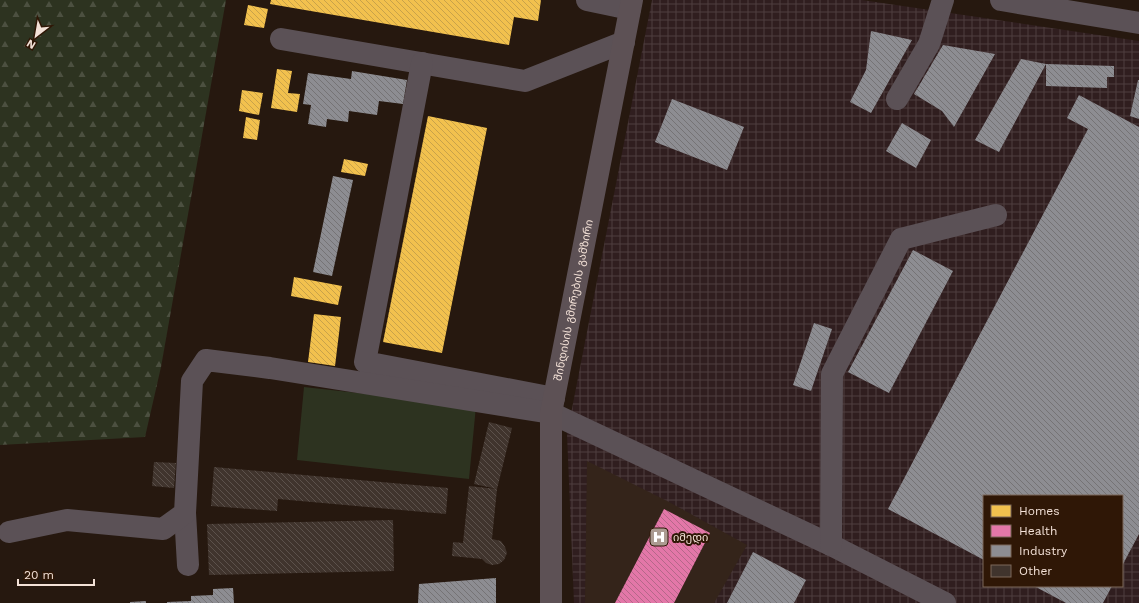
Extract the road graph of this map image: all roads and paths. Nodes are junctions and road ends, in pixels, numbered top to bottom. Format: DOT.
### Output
graph roads {
  1 [pos="587,0"];
  2 [pos="943,0"];
  3 [pos="1001,0"];
  4 [pos="631,5"];
  5 [pos="1139,23"];
  6 [pos="281,39"];
  7 [pos="624,42"];
  8 [pos="422,63"];
  9 [pos="897,99"];
  10 [pos="996,215"];
  11 [pos="552,405"];
  12 [pos="185,513"];
  13 [pos="9,532"];
  14 [pos="831,545"];
  15 [pos="188,565"];
  16 [pos="551,603"];
  17 [pos="944,603"];
  1 -- 4 [label="street"];
  2 -- 9 [label="street"];
  3 -- 5 [label="street"];
  4 -- 7 [label="main road, შინდისის გმირების გამზირი"];
  6 -- 8 [label="street"];
  7 -- 8 [label="street"];
  7 -- 11 [label="main road, შინდისის გმირების გამზირი"];
  8 -- 11 [label="street"];
  10 -- 14 [label="street"];
  11 -- 12 [label="street"];
  11 -- 14 [label="street"];
  11 -- 16 [label="main road, შინდისის გმირების გამზირი"];
  12 -- 13 [label="street"];
  12 -- 15 [label="street"];
  14 -- 17 [label="street"];
}
